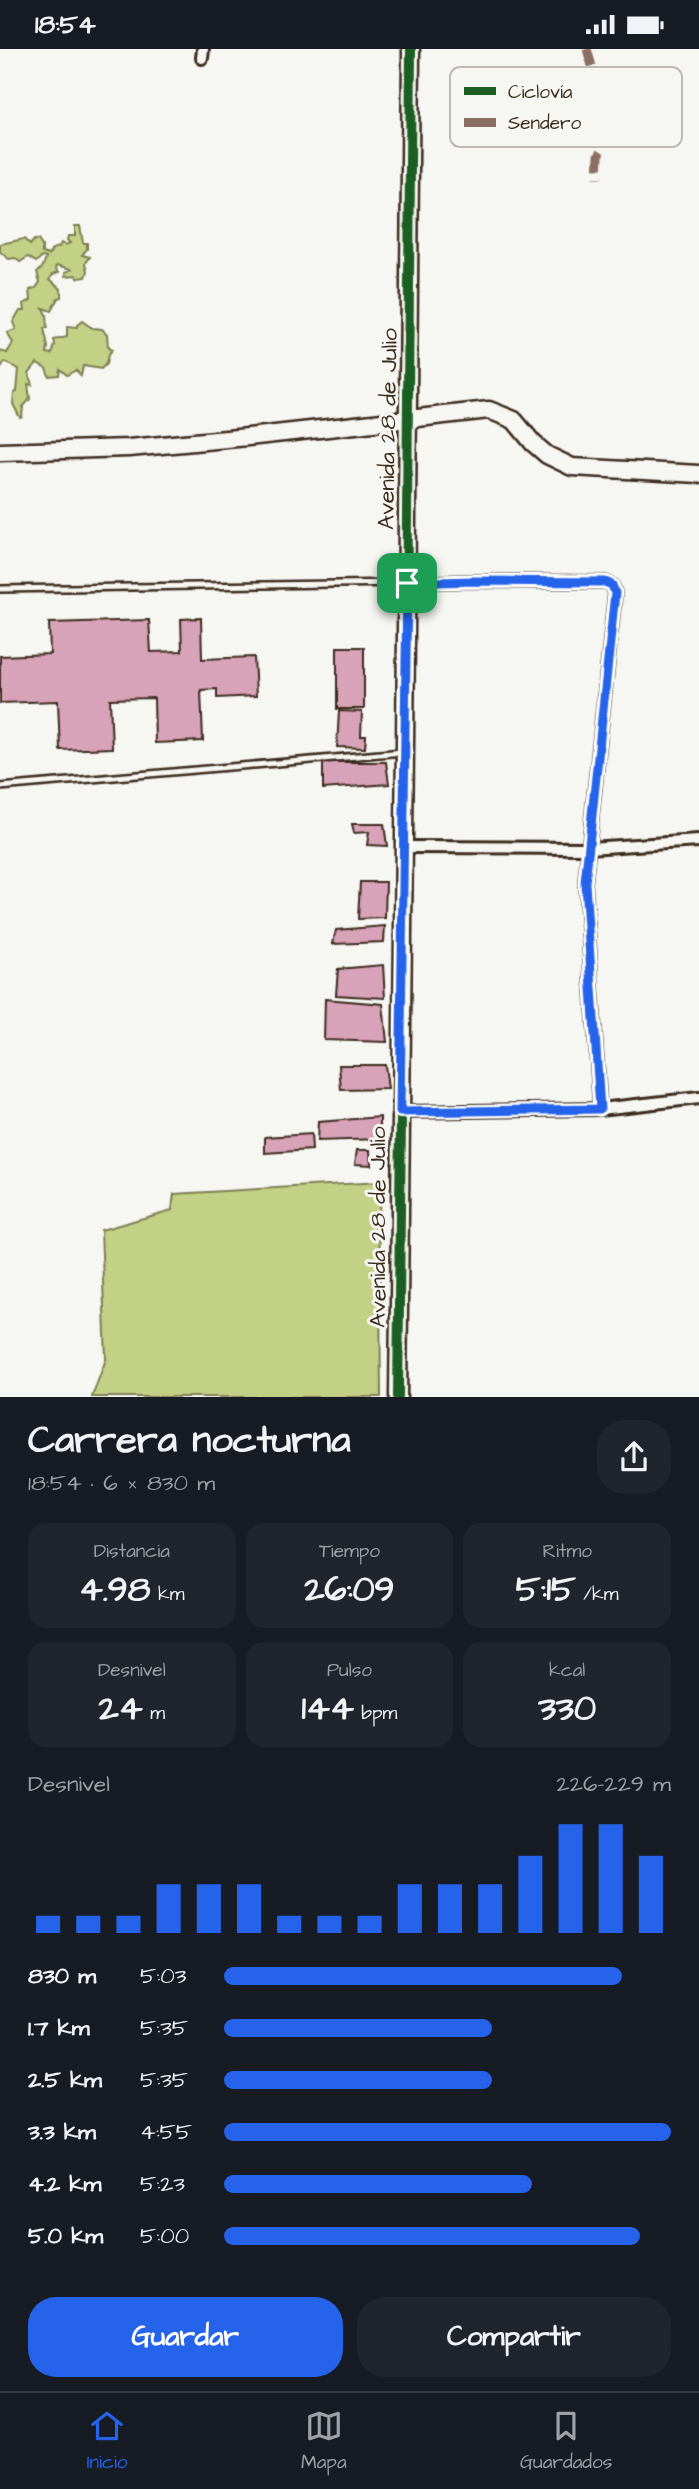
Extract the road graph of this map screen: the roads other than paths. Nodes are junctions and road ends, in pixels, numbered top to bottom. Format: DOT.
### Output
graph roads {
  1 [pos="411,49"];
  2 [pos="410,419"];
  3 [pos="0,452"];
  4 [pos="699,474"];
  5 [pos="407,583"];
  6 [pos="0,589"];
  7 [pos="403,752"];
  8 [pos="0,786"];
  9 [pos="699,841"];
  10 [pos="402,847"];
  11 [pos="588,848"];
  12 [pos="699,1098"];
  13 [pos="600,1109"];
  14 [pos="400,1112"];
  15 [pos="398,1397"];
  1 -- 2 [label="street, Avenida 28 de Julio"];
  2 -- 3 [label="street"];
  2 -- 4 [label="street"];
  2 -- 5 [label="street, Avenida 28 de Julio"];
  5 -- 6 [label="lane"];
  5 -- 7 [label="street, Avenida 28 de Julio"];
  5 -- 11 [label="street"];
  7 -- 8 [label="lane"];
  7 -- 10 [label="street, Avenida 28 de Julio"];
  9 -- 11 [label="street"];
  10 -- 11 [label="street"];
  10 -- 14 [label="street, Avenida 28 de Julio"];
  11 -- 13 [label="street"];
  12 -- 13 [label="street"];
  13 -- 14 [label="street"];
  14 -- 15 [label="street, Avenida 28 de Julio"];
}
